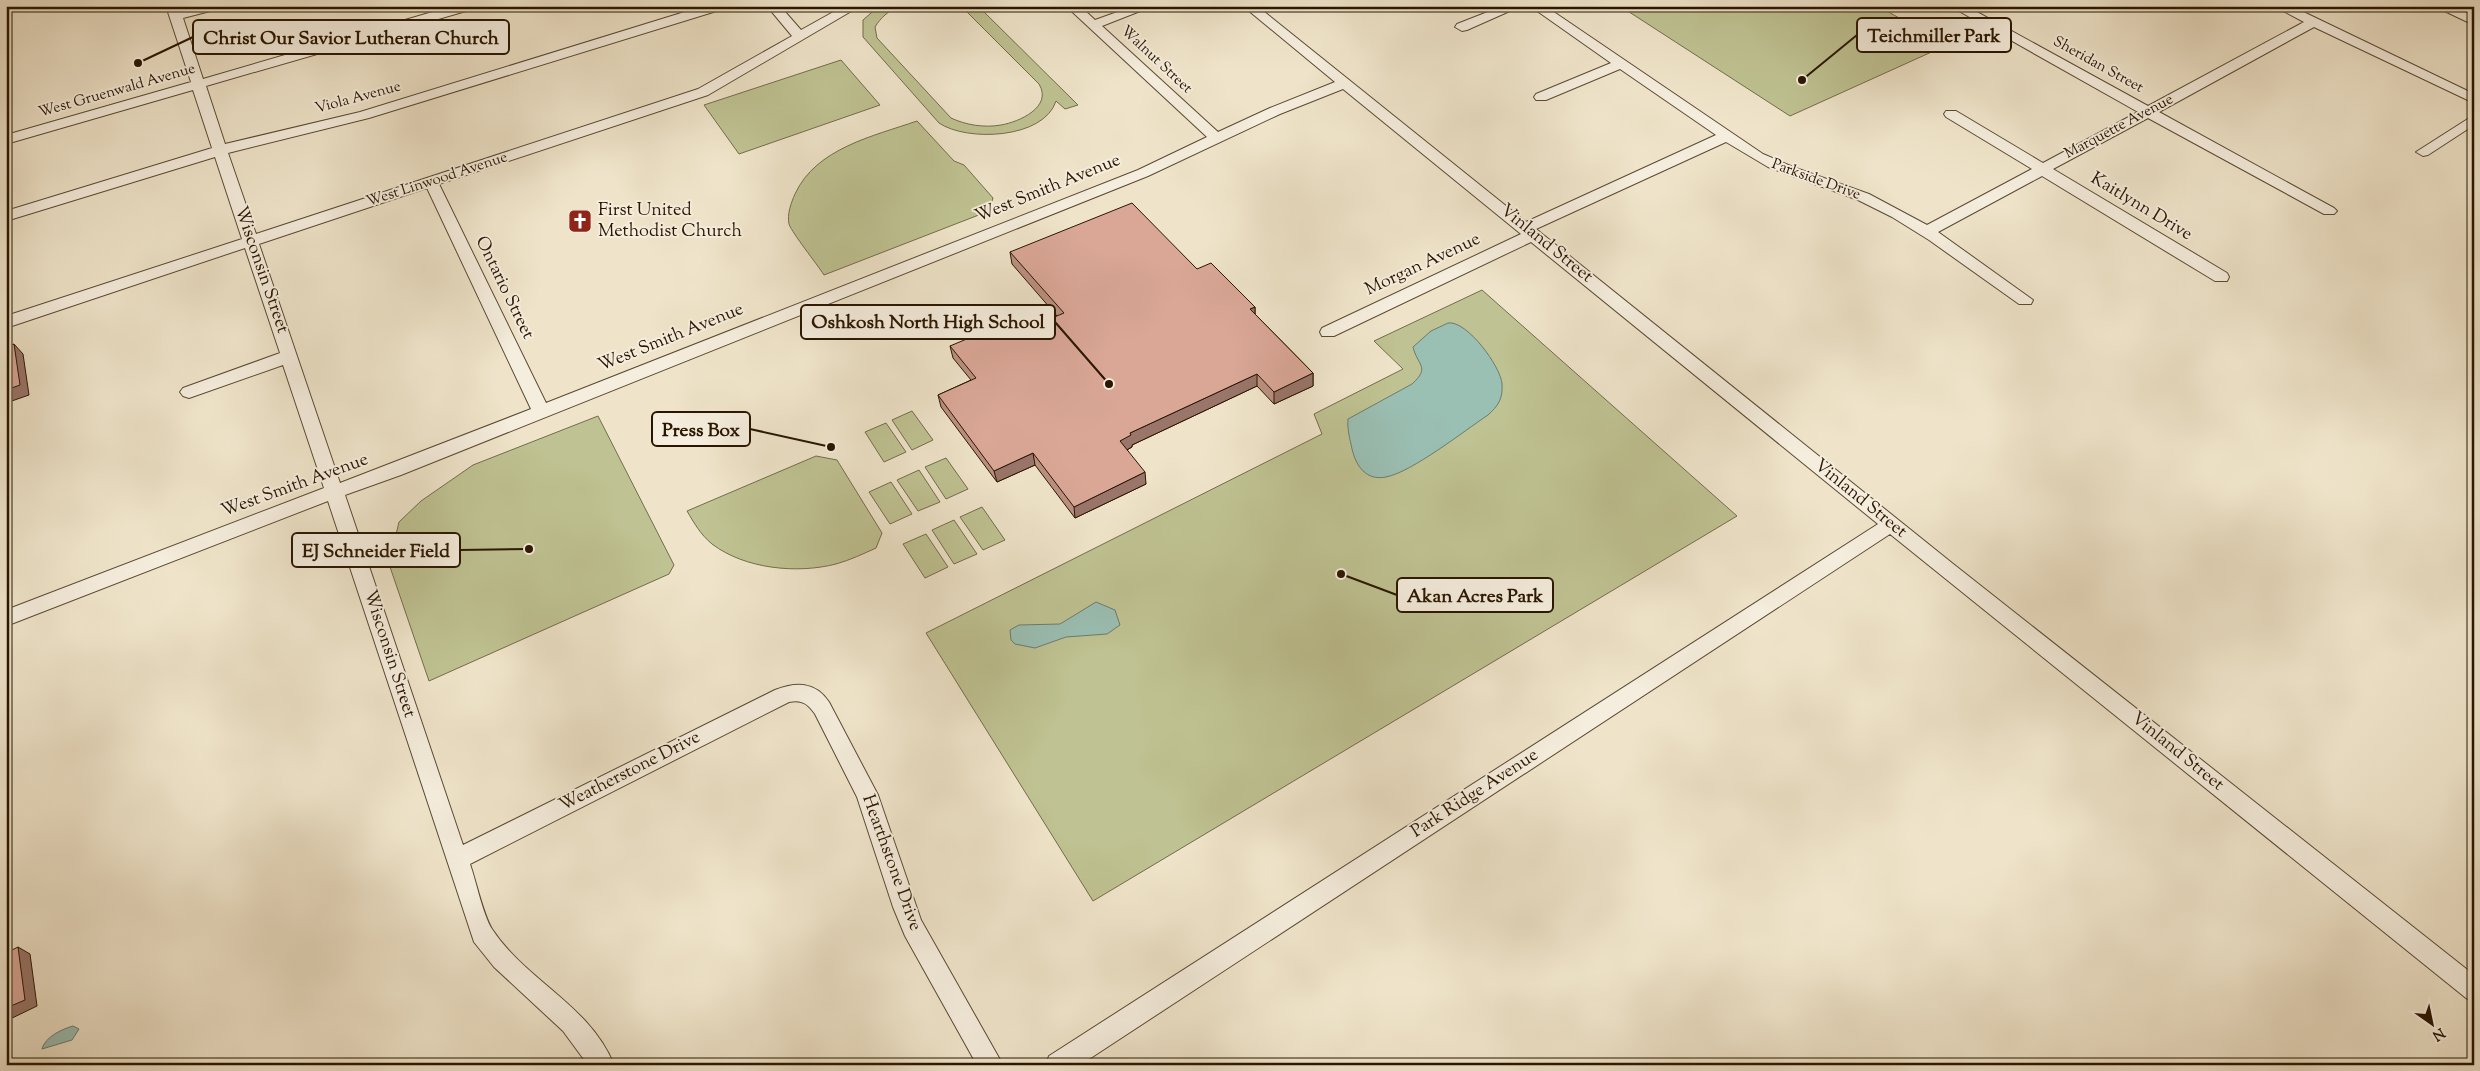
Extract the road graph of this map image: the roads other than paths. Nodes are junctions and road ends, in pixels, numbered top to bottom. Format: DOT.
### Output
graph roads {
  1 [pos="213,6"];
  2 [pos="468,6"];
  3 [pos="718,6"];
  4 [pos="773,6"];
  5 [pos="854,6"];
  6 [pos="1072,6"];
  7 [pos="1147,6"];
  8 [pos="1249,6"];
  9 [pos="1515,6"];
  10 [pos="1536,6"];
  11 [pos="1956,6"];
  12 [pos="2280,6"];
  13 [pos="2440,6"];
  14 [pos="174,11"];
  15 [pos="2474,21"];
  16 [pos="2314,22"];
  17 [pos="1093,25"];
  18 [pos="1462,27"];
  19 [pos="800,37"];
  20 [pos="1620,64"];
  21 [pos="1345,82"];
  22 [pos="199,84"];
  23 [pos="1541,97"];
  24 [pos="2474,99"];
  25 [pos="2148,112"];
  26 [pos="1951,114"];
  27 [pos="2474,119"];
  28 [pos="1726,136"];
  29 [pos="1217,139"];
  30 [pos="6,140"];
  31 [pos="222,150"];
  32 [pos="2422,152"];
  33 [pos="2041,168"];
  34 [pos="431,182"];
  35 [pos="2329,211"];
  36 [pos="6,216"];
  37 [pos="1530,231"];
  38 [pos="1924,232"];
  39 [pos="252,241"];
  40 [pos="2221,277"];
  41 [pos="2024,300"];
  42 [pos="6,322"];
  43 [pos="1328,332"];
  44 [pos="290,356"];
  45 [pos="189,392"];
  46 [pos="541,412"];
  47 [pos="336,491"];
  48 [pos="1892,524"];
  49 [pos="6,618"];
  50 [pos="804,692"];
  51 [pos="457,858"];
  52 [pos="2474,990"];
  53 [pos="602,1065"];
  54 [pos="991,1065"];
  55 [pos="1058,1065"];
  1 -- 14 [label="street"];
  2 -- 22 [label="street, West Gruenwald Avenue"];
  3 -- 31 [label="street, Viola Avenue"];
  4 -- 19 [label="street"];
  5 -- 19 [label="street, West Linwood Avenue"];
  6 -- 17 [label="street, Walnut Street"];
  7 -- 17 [label="street"];
  8 -- 21 [label="street, Vinland Street"];
  9 -- 18 [label="street"];
  10 -- 20 [label="street, Parkside Drive"];
  11 -- 25 [label="street, Sheridan Street"];
  12 -- 16 [label="street"];
  13 -- 15 [label="street"];
  14 -- 22 [label="street, Wisconsin Street"];
  16 -- 24 [label="street"];
  16 -- 25 [label="street, Marquette Avenue"];
  17 -- 29 [label="street, Walnut Street"];
  19 -- 34 [label="street, West Linwood Avenue"];
  20 -- 23 [label="street"];
  20 -- 28 [label="street, Parkside Drive"];
  21 -- 29 [label="street, West Smith Avenue"];
  21 -- 37 [label="street, Vinland Street"];
  22 -- 30 [label="street, West Gruenwald Avenue"];
  22 -- 31 [label="street, Wisconsin Street"];
  25 -- 33 [label="street, Marquette Avenue"];
  25 -- 35 [label="street, Sheridan Street"];
  26 -- 33 [label="street"];
  27 -- 32 [label="street"];
  28 -- 37 [label="street, Morgan Avenue"];
  28 -- 38 [label="street, Parkside Drive"];
  29 -- 46 [label="street, West Smith Avenue"];
  31 -- 36 [label="street, Viola Avenue"];
  31 -- 39 [label="street, Wisconsin Street"];
  33 -- 38 [label="street, Marquette Avenue"];
  33 -- 40 [label="street, Kaitlynn Drive"];
  34 -- 39 [label="street, West Linwood Avenue"];
  34 -- 46 [label="street, Ontario Street"];
  37 -- 43 [label="street, Morgan Avenue"];
  37 -- 48 [label="street, Vinland Street"];
  38 -- 41 [label="street, Parkside Drive"];
  39 -- 42 [label="street, West Linwood Avenue"];
  39 -- 44 [label="street, Wisconsin Street"];
  44 -- 45 [label="street"];
  44 -- 47 [label="street, Wisconsin Street"];
  46 -- 47 [label="street, West Smith Avenue"];
  47 -- 49 [label="street, West Smith Avenue"];
  47 -- 51 [label="street, Wisconsin Street"];
  48 -- 52 [label="street, Vinland Street"];
  48 -- 55 [label="street, Park Ridge Avenue"];
  50 -- 51 [label="street, Weatherstone Drive"];
  50 -- 54 [label="street, Hearthstone Drive"];
  51 -- 53 [label="street, Wisconsin Street"];
}
